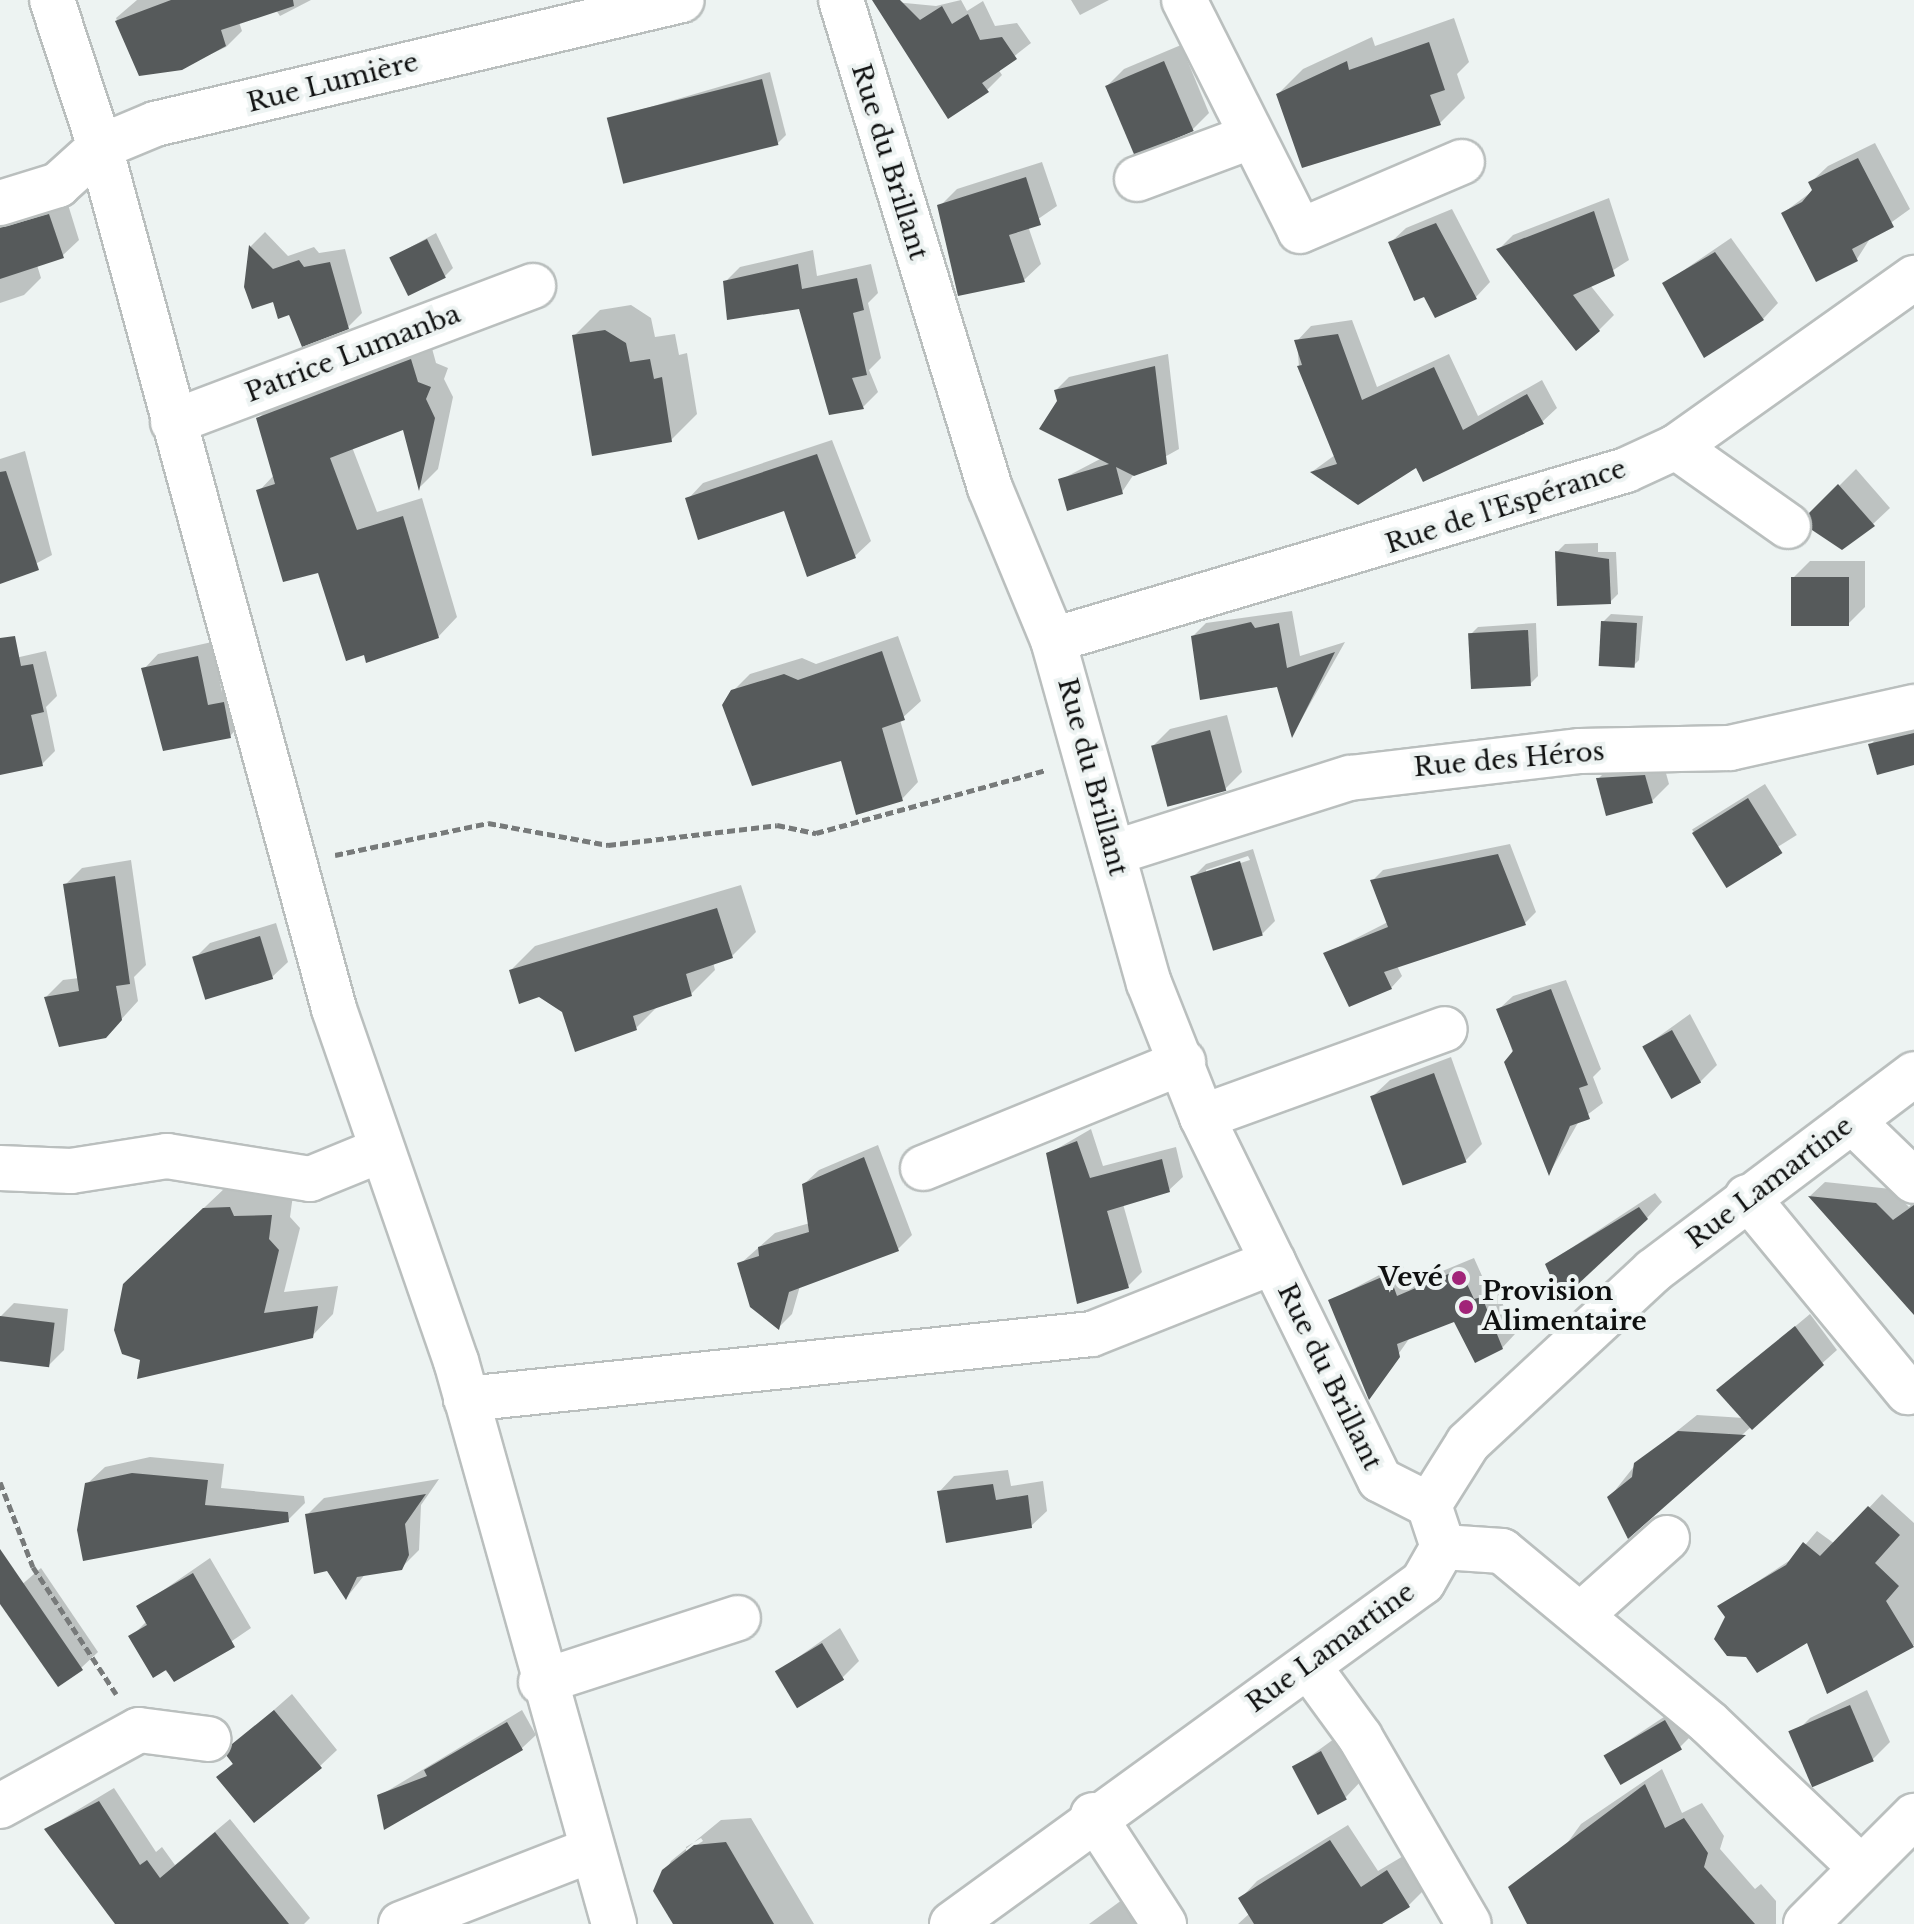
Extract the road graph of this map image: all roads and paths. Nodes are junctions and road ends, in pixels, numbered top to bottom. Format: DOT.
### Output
graph roads {
  1 [pos="52,0"];
  2 [pos="682,0"];
  3 [pos="841,0"];
  4 [pos="1184,0"];
  5 [pos="1250,137"];
  6 [pos="100,147"];
  7 [pos="1462,162"];
  8 [pos="1137,179"];
  9 [pos="0,203"];
  10 [pos="1914,278"];
  11 [pos="533,286"];
  12 [pos="173,422"];
  13 [pos="1676,447"];
  14 [pos="1788,526"];
  15 [pos="1053,640"];
  16 [pos="1914,707"];
  17 [pos="1089,759"];
  18 [pos="1113,853"];
  19 [pos="294,863"];
  20 [pos="1445,1029"];
  21 [pos="1183,1062"];
  22 [pos="1914,1074"];
  23 [pos="1202,1117"];
  24 [pos="1852,1121"];
  25 [pos="381,1150"];
  26 [pos="0,1168"];
  27 [pos="923,1168"];
  28 [pos="1914,1181"];
  29 [pos="1747,1197"];
  30 [pos="1273,1262"];
  31 [pos="1908,1392"];
  32 [pos="466,1399"];
  33 [pos="0,1482"];
  34 [pos="1429,1505"];
  35 [pos="1667,1538"];
  36 [pos="1443,1547"];
  37 [pos="1582,1614"];
  38 [pos="738,1618"];
  39 [pos="1309,1667"];
  40 [pos="541,1682"];
  41 [pos="139,1730"];
  42 [pos="208,1739"];
  43 [pos="0,1806"];
  44 [pos="1093,1815"];
  45 [pos="1914,1816"];
  46 [pos="591,1850"];
  47 [pos="1861,1868"];
  48 [pos="401,1924"];
  49 [pos="614,1924"];
  50 [pos="952,1924"];
  51 [pos="1164,1924"];
  52 [pos="1469,1924"];
  53 [pos="1806,1924"];
  1 -- 6 [label="street"];
  2 -- 6 [label="street, Rue Lumière"];
  3 -- 15 [label="street, Rue du Brillant"];
  4 -- 5 [label="street"];
  5 -- 7 [label="street"];
  5 -- 8 [label="street"];
  6 -- 9 [label="street, Rue Lumière"];
  6 -- 12 [label="street"];
  10 -- 13 [label="street, Rue de l'Espérance"];
  11 -- 12 [label="street, Patrice Lumanba"];
  12 -- 19 [label="street"];
  13 -- 14 [label="street"];
  13 -- 15 [label="street, Rue de l'Espérance"];
  15 -- 17 [label="street, Rue du Brillant"];
  16 -- 18 [label="street, Rue des Héros"];
  17 -- 18 [label="street, Rue du Brillant"];
  17 -- 19 [label="path"];
  18 -- 21 [label="street, Rue du Brillant"];
  19 -- 25 [label="street"];
  20 -- 23 [label="street"];
  21 -- 23 [label="street, Rue du Brillant"];
  21 -- 27 [label="street"];
  22 -- 24 [label="street, Rue Lamartine"];
  23 -- 30 [label="street, Rue du Brillant"];
  24 -- 28 [label="street"];
  24 -- 29 [label="street, Rue Lamartine"];
  25 -- 26 [label="street"];
  25 -- 32 [label="street"];
  29 -- 31 [label="street"];
  29 -- 34 [label="street, Rue Lamartine"];
  30 -- 32 [label="street"];
  30 -- 34 [label="street, Rue du Brillant"];
  32 -- 40 [label="street"];
  33 -- 41 [label="path"];
  34 -- 36 [label="street"];
  35 -- 37 [label="street"];
  36 -- 37 [label="street"];
  36 -- 39 [label="street, Rue Lamartine"];
  37 -- 47 [label="street"];
  38 -- 40 [label="street"];
  39 -- 44 [label="street, Rue Lamartine"];
  39 -- 52 [label="street"];
  40 -- 46 [label="street"];
  41 -- 42 [label="street"];
  41 -- 43 [label="street"];
  44 -- 50 [label="street, Rue Lamartine"];
  44 -- 51 [label="street"];
  45 -- 47 [label="street"];
  46 -- 48 [label="street"];
  46 -- 49 [label="street"];
  47 -- 53 [label="street"];
}
